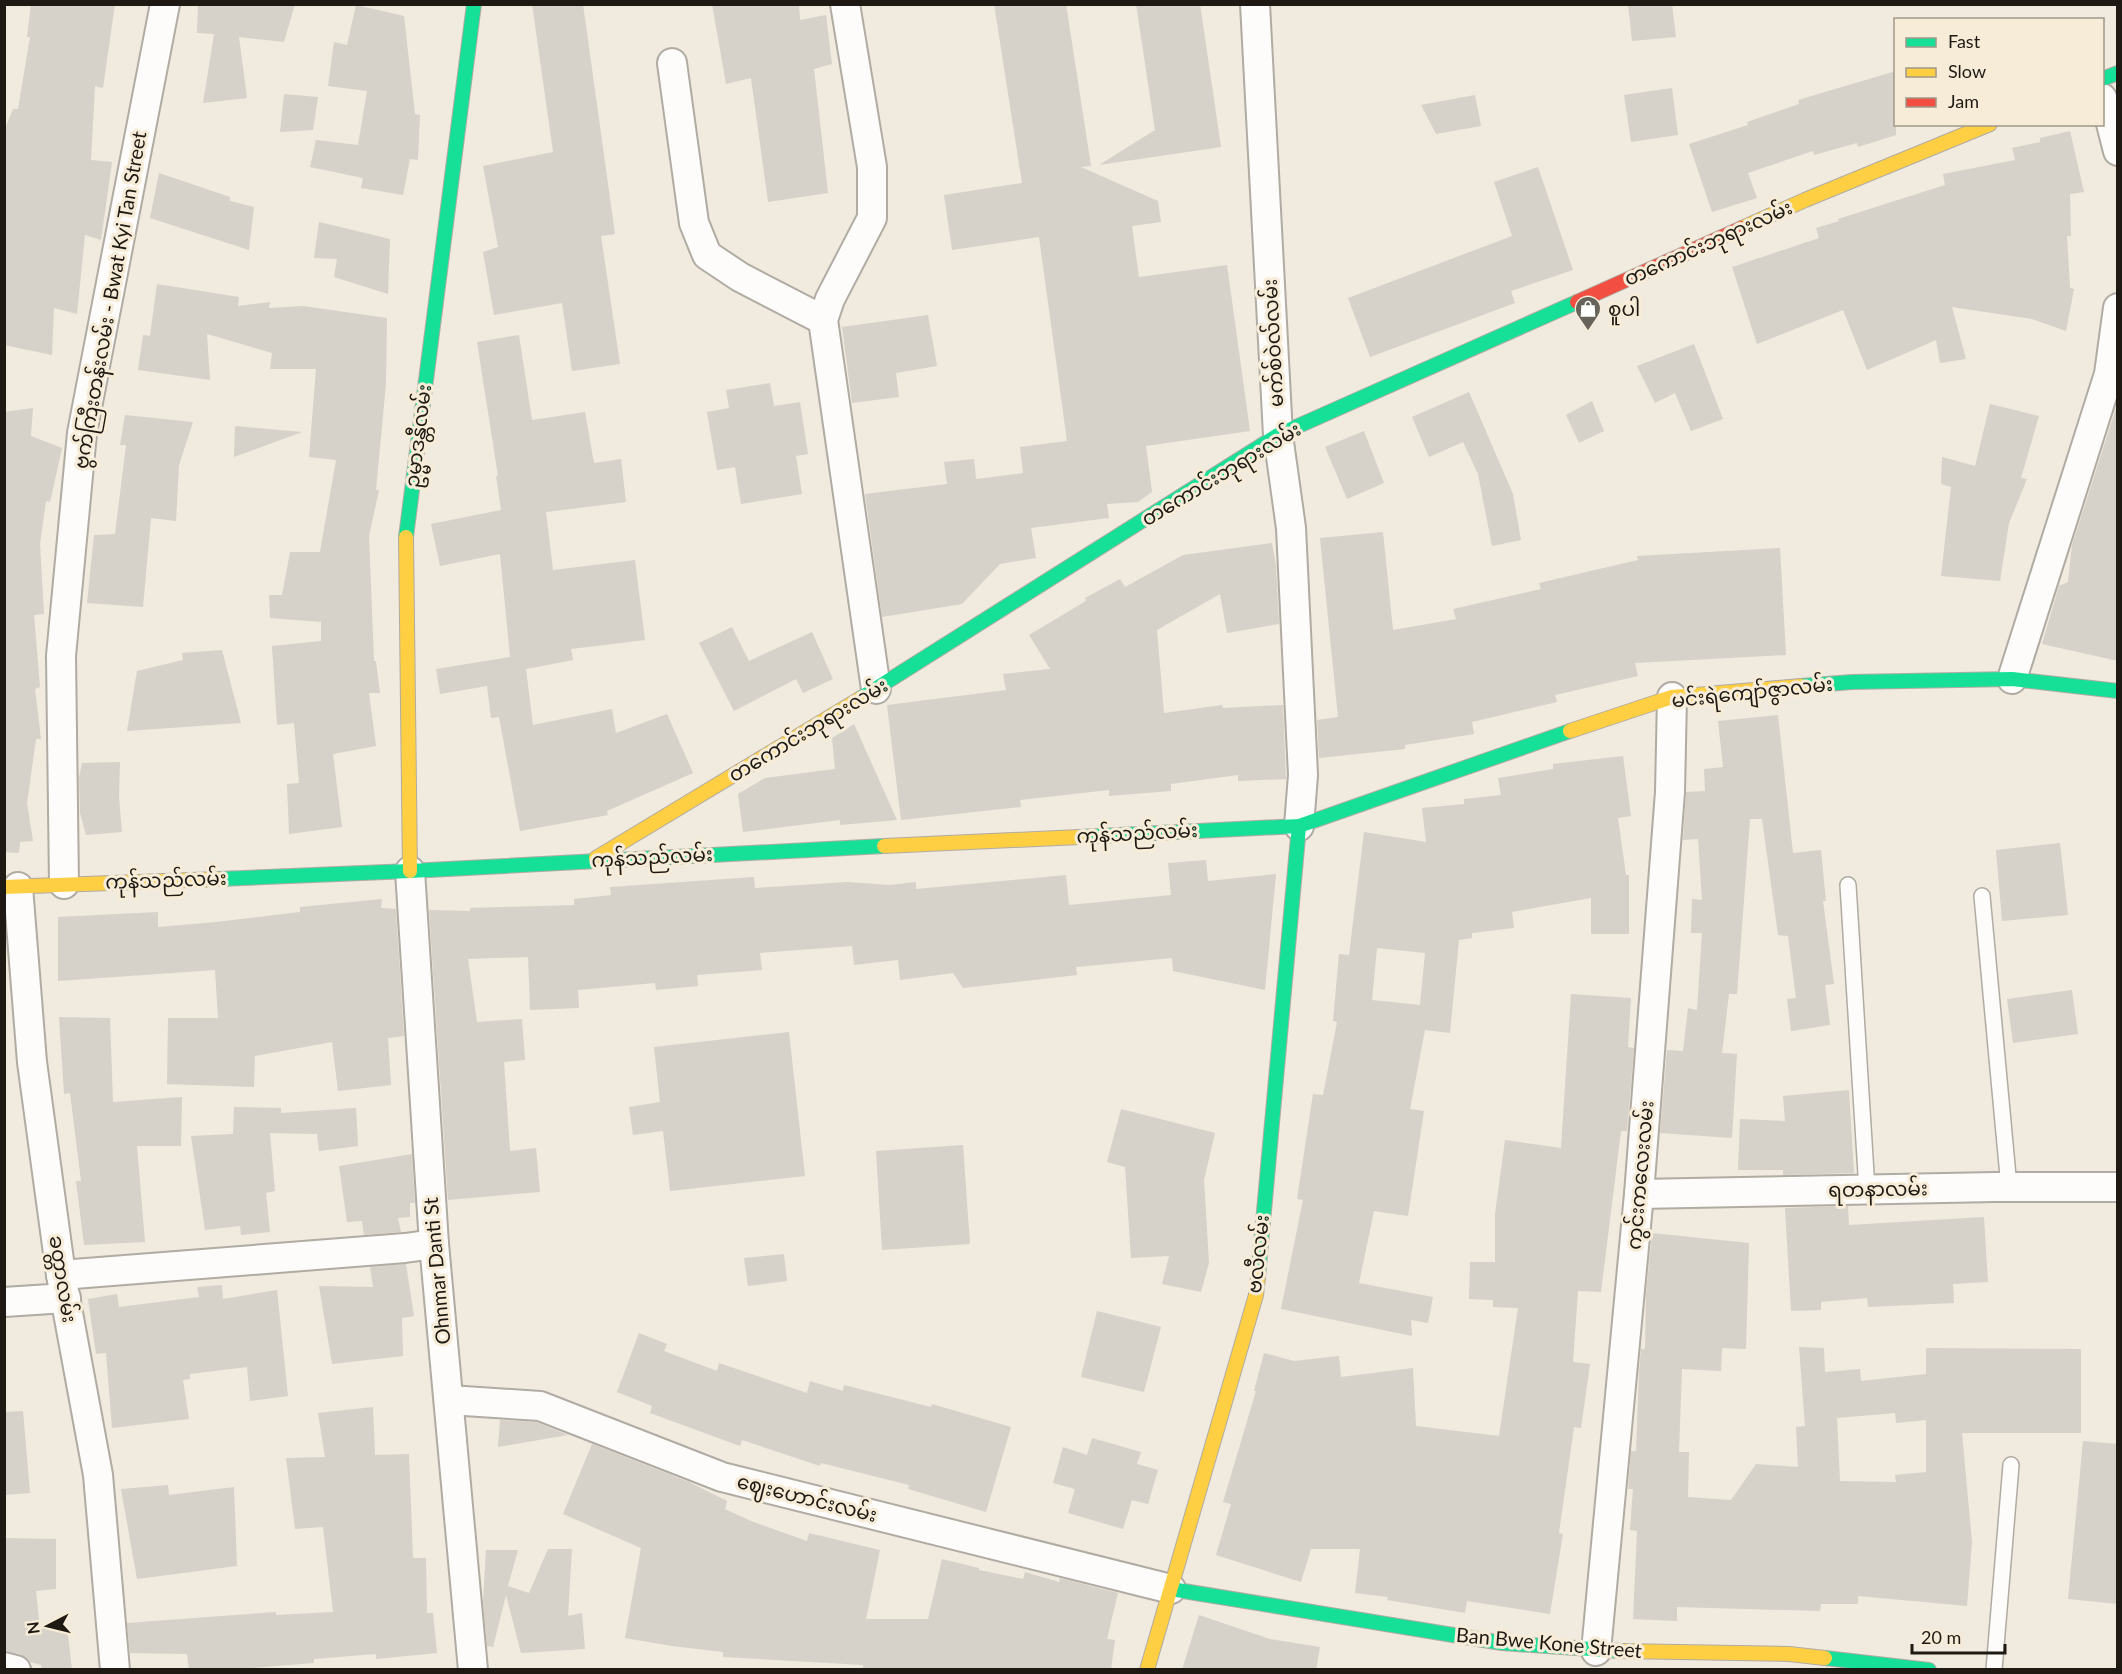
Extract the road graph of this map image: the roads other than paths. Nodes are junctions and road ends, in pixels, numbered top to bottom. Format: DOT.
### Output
graph roads {
  1 [pos="165,4"];
  2 [pos="474,4"];
  3 [pos="845,4"];
  4 [pos="1255,4"];
  5 [pos="672,63"];
  6 [pos="2118,73"];
  7 [pos="2104,79"];
  8 [pos="2104,100"];
  9 [pos="1985,126"];
  10 [pos="2118,151"];
  11 [pos="2118,308"];
  12 [pos="823,320"];
  13 [pos="1278,435"];
  14 [pos="2012,679"];
  15 [pos="876,689"];
  16 [pos="2118,691"];
  17 [pos="1672,697"];
  18 [pos="1299,826"];
  19 [pos="593,860"];
  20 [pos="410,871"];
  21 [pos="64,884"];
  22 [pos="1848,885"];
  23 [pos="11,887"];
  24 [pos="1982,896"];
  25 [pos="2118,1186"];
  26 [pos="2009,1187"];
  27 [pos="1867,1190"];
  28 [pos="1639,1194"];
  29 [pos="434,1244"];
  30 [pos="64,1286"];
  31 [pos="4,1302"];
  32 [pos="449,1400"];
  33 [pos="2011,1465"];
  34 [pos="1171,1589"];
  35 [pos="1596,1651"];
  36 [pos="4,1667"];
  37 [pos="16,1670"];
  38 [pos="115,1670"];
  39 [pos="473,1670"];
  40 [pos="1147,1670"];
  41 [pos="1929,1670"];
  42 [pos="1994,1670"];
  1 -- 21 [label="street, ဗွက်ကြီးတန်းလမ်း - Bwat Kyi Tan Street"];
  2 -- 20 [label="main road, ဥမ္မာဒန္တီလမ်း"];
  3 -- 12 [label="street"];
  4 -- 13 [label="street, မက်စ်ဝဲလ်လမ်း"];
  5 -- 12 [label="street"];
  6 -- 7 [label="main road"];
  8 -- 10 [label="street"];
  9 -- 13 [label="main road, တကောင်းဘုရားလမ်း"];
  11 -- 14 [label="street"];
  12 -- 15 [label="street"];
  13 -- 15 [label="main road, တကောင်းဘုရားလမ်း"];
  13 -- 18 [label="street, မက်စ်ဝဲလ်လမ်း"];
  14 -- 16 [label="main road, မင်းရဲကျော်ဇွာလမ်း"];
  14 -- 17 [label="main road, မင်းရဲကျော်ဇွာလမ်း"];
  15 -- 19 [label="main road, တကောင်းဘုရားလမ်း"];
  17 -- 18 [label="main road, မင်းရဲကျော်ဇွာလမ်း"];
  17 -- 28 [label="street, ကွင်းကလေးလမ်း"];
  18 -- 19 [label="main road, ကုန်သည်လမ်း"];
  18 -- 34 [label="main road, ဗလီလမ်း"];
  19 -- 20 [label="main road, ကုန်သည်လမ်း"];
  20 -- 21 [label="main road, ကုန်သည်လမ်း"];
  20 -- 29 [label="street, Ohnmar Danti St"];
  21 -- 23 [label="main road, ကုန်သည်လမ်း"];
  22 -- 27 [label="lane"];
  23 -- 30 [label="street, ခတ္တာလမ်း"];
  24 -- 26 [label="lane"];
  25 -- 26 [label="street, ရတနာလမ်း"];
  26 -- 27 [label="street, ရတနာလမ်း"];
  27 -- 28 [label="street, ရတနာလမ်း"];
  28 -- 35 [label="street, ကွင်းကလေးလမ်း"];
  29 -- 30 [label="street"];
  29 -- 32 [label="street, Ohnmar Danti St"];
  30 -- 31 [label="street"];
  30 -- 38 [label="street, ခတ္တာလမ်း"];
  32 -- 34 [label="street, ဈေးဟောင်းလမ်း"];
  32 -- 39 [label="street, Ohnmar Danti St"];
  33 -- 42 [label="lane"];
  34 -- 35 [label="main road, Ban Bwe Kone Street"];
  34 -- 40 [label="main road, ဗလီလမ်း"];
  35 -- 41 [label="main road, Ban Bwe Kone Street"];
  36 -- 37 [label="street"];
}
